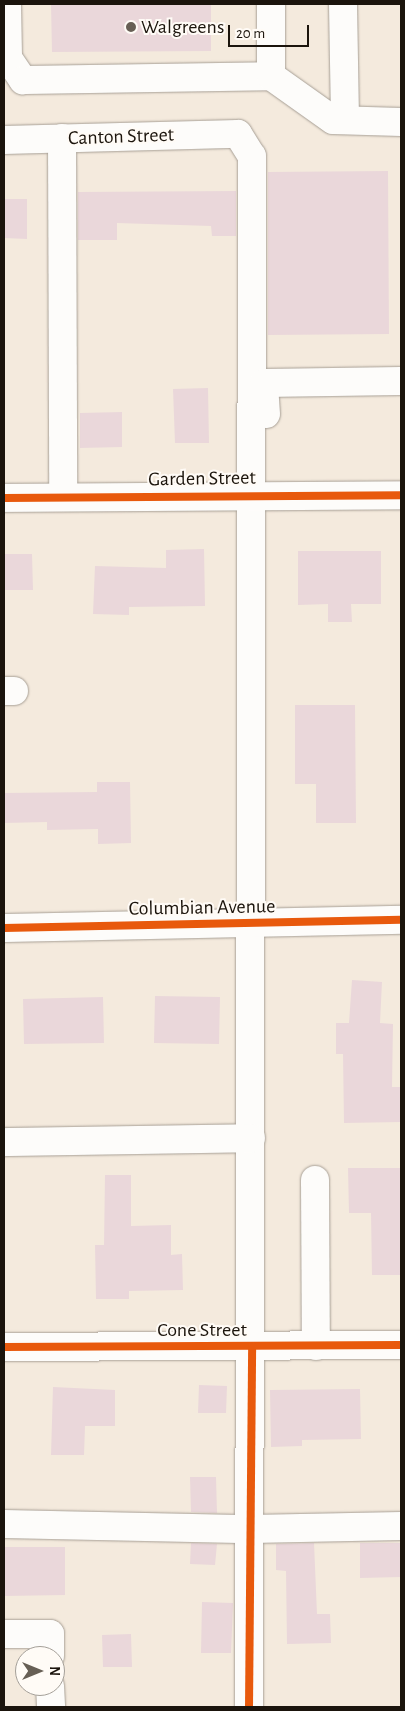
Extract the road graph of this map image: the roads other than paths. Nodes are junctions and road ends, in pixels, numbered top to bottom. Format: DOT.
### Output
graph roads {
  1 [pos="7,4"];
  2 [pos="271,4"];
  3 [pos="343,4"];
  4 [pos="271,76"];
  5 [pos="345,120"];
  6 [pos="401,122"];
  7 [pos="62,138"];
  8 [pos="4,140"];
  9 [pos="401,381"];
  10 [pos="259,494"];
  11 [pos="401,495"];
  12 [pos="63,497"];
  13 [pos="4,498"];
  14 [pos="401,920"];
  15 [pos="250,923"];
  16 [pos="4,928"];
  17 [pos="251,1138"];
  18 [pos="4,1142"];
  19 [pos="315,1180"];
  20 [pos="401,1345"];
  21 [pos="252,1346"];
  22 [pos="316,1346"];
  23 [pos="4,1347"];
  24 [pos="4,1524"];
  25 [pos="401,1526"];
  26 [pos="251,1529"];
  27 [pos="4,1634"];
  28 [pos="50,1646"];
  29 [pos="249,1707"];
  1 -- 4 [label="street"];
  2 -- 4 [label="street"];
  3 -- 5 [label="street"];
  4 -- 5 [label="street"];
  5 -- 6 [label="street"];
  7 -- 8 [label="street, Canton Street"];
  7 -- 10 [label="street, Canton Street"];
  7 -- 12 [label="street"];
  9 -- 10 [label="street"];
  10 -- 11 [label="street, Garden Street"];
  10 -- 12 [label="street, Garden Street"];
  10 -- 15 [label="street"];
  12 -- 13 [label="street, Garden Street"];
  14 -- 15 [label="street, Columbian Avenue"];
  15 -- 16 [label="street, Columbian Avenue"];
  15 -- 17 [label="street"];
  17 -- 18 [label="street"];
  17 -- 21 [label="street"];
  19 -- 22 [label="street"];
  20 -- 22 [label="street, Cone Street"];
  21 -- 22 [label="street, Cone Street"];
  21 -- 23 [label="street, Cone Street"];
  21 -- 26 [label="street"];
  24 -- 26 [label="street"];
  25 -- 26 [label="street"];
  26 -- 29 [label="street"];
  27 -- 28 [label="street"];
}
